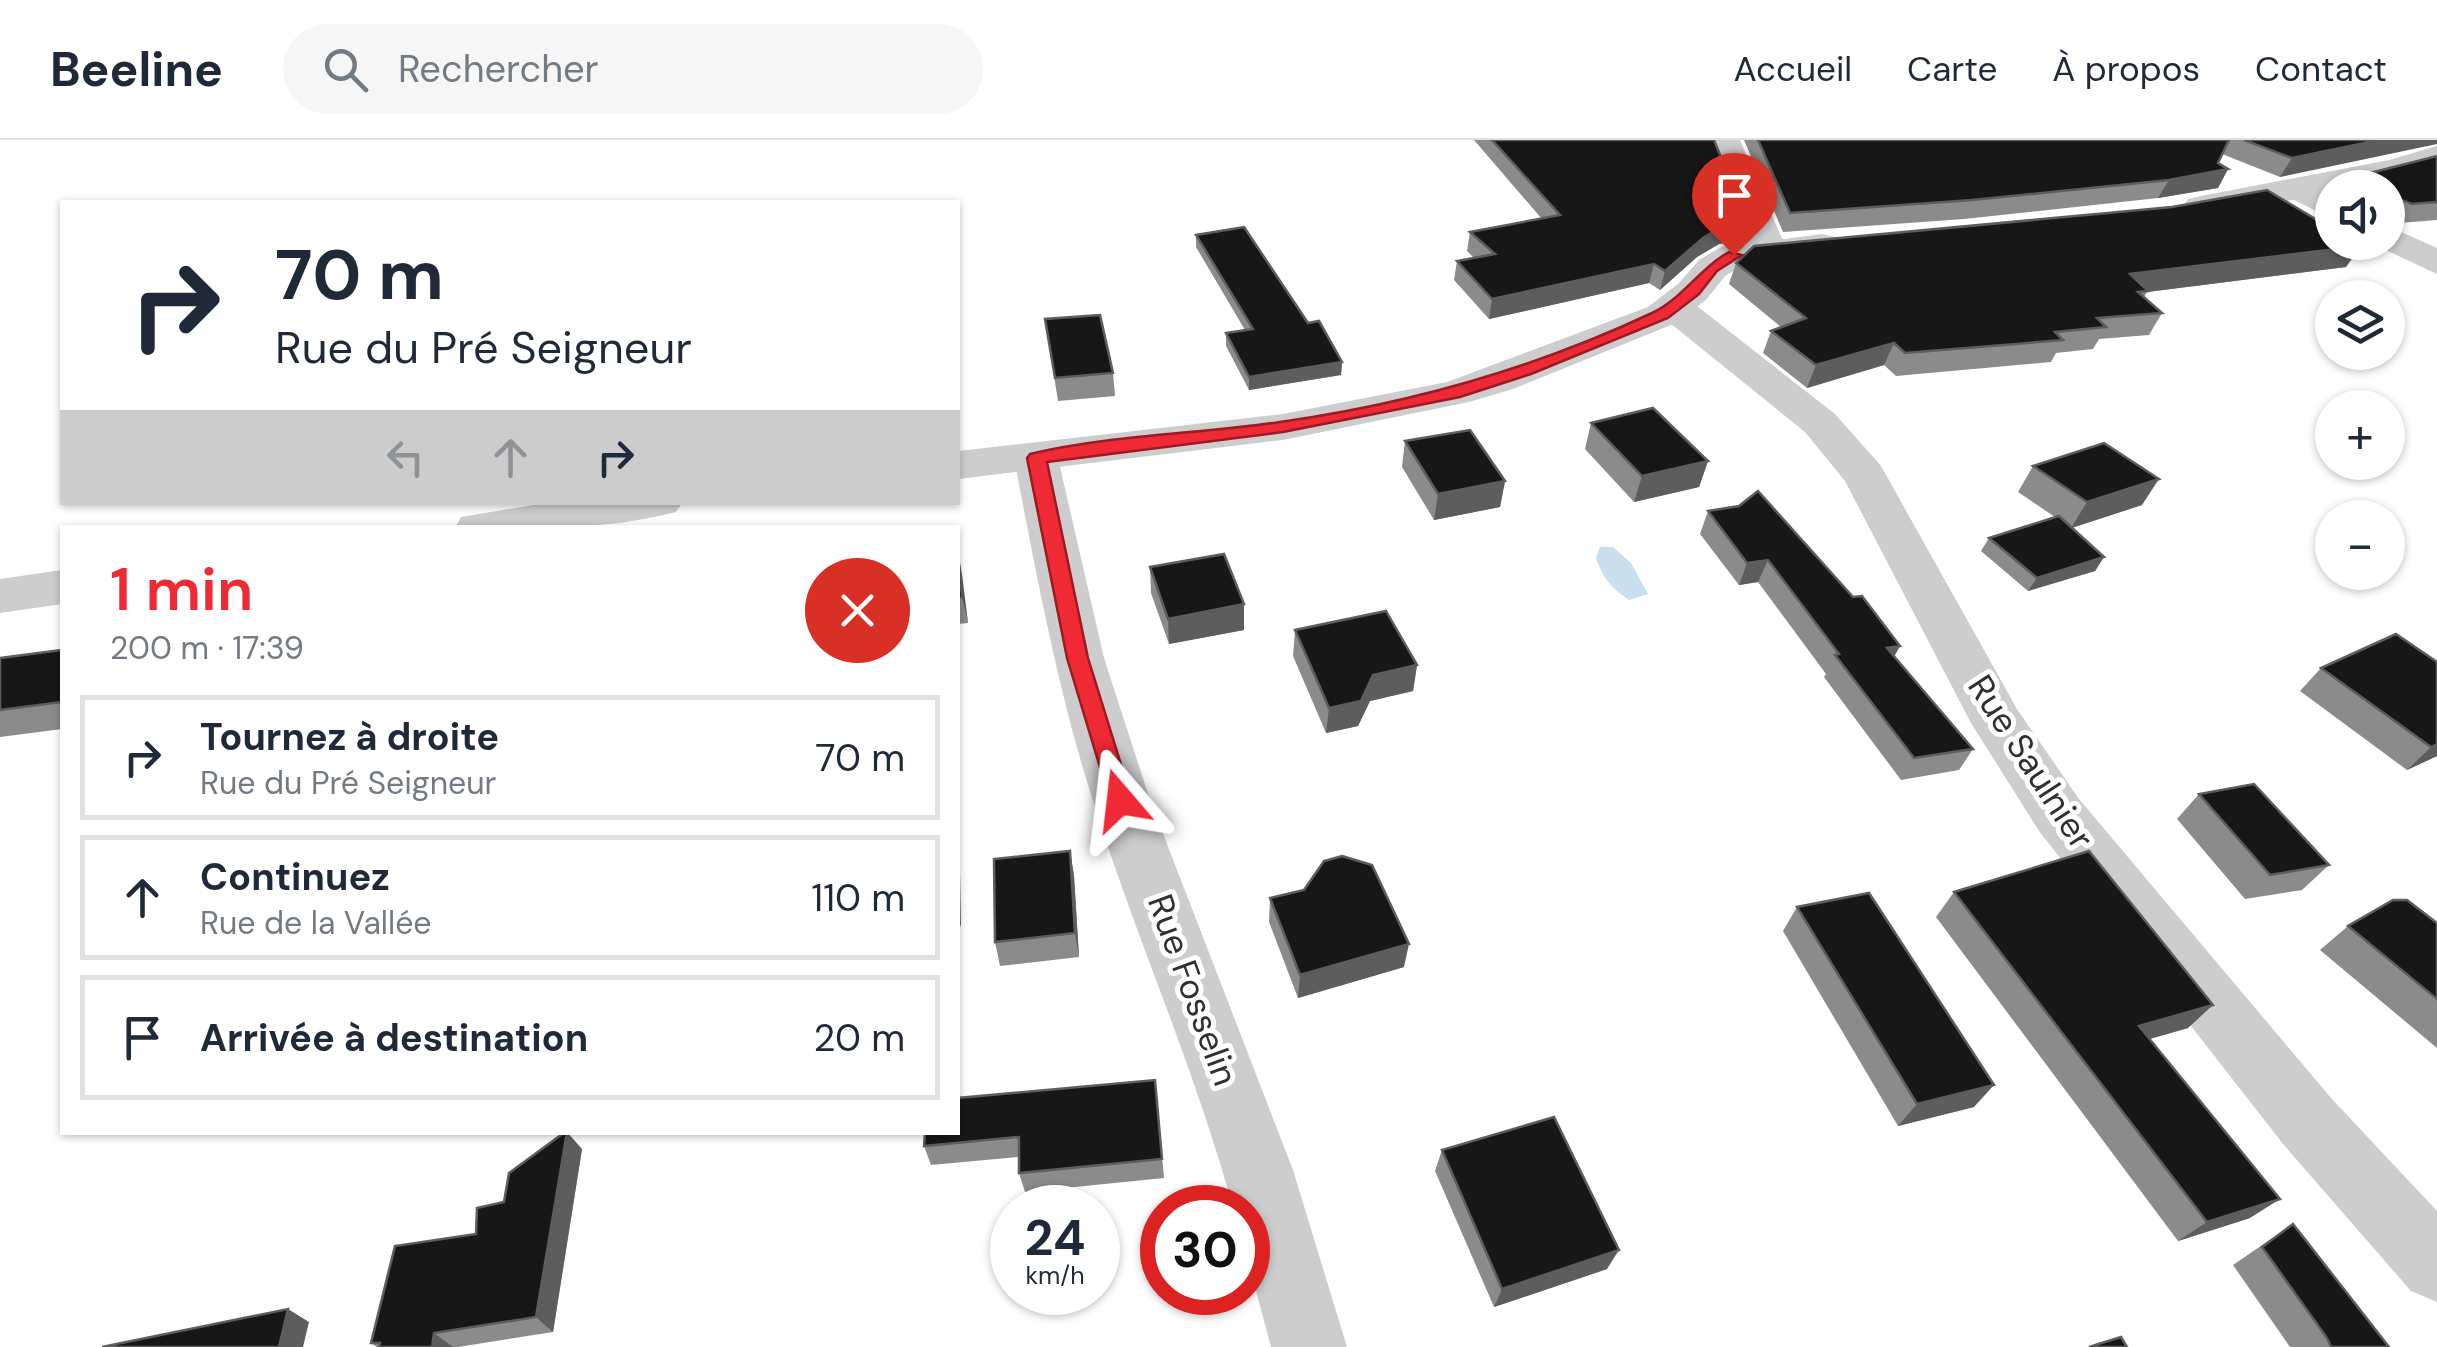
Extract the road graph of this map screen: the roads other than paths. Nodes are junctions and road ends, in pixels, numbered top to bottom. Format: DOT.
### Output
graph roads {
  1 [pos="1723,140"];
  2 [pos="2437,156"];
  3 [pos="2298,189"];
  4 [pos="2315,198"];
  5 [pos="2170,211"];
  6 [pos="1863,242"];
  7 [pos="2405,246"];
  8 [pos="1767,248"];
  9 [pos="2437,263"];
  10 [pos="1674,307"];
  11 [pos="1036,458"];
  12 [pos="960,465"];
  13 [pos="639,505"];
  14 [pos="499,525"];
  15 [pos="60,587"];
  16 [pos="0,596"];
  17 [pos="2437,1265"];
  18 [pos="1309,1347"];
  1 -- 8 [label="street"];
  2 -- 3 [label="street"];
  3 -- 4 [label="street"];
  3 -- 5 [label="street"];
  6 -- 8 [label="street"];
  7 -- 9 [label="street"];
  8 -- 10 [label="street"];
  10 -- 11 [label="street"];
  10 -- 17 [label="street, Rue Saulnier"];
  11 -- 12 [label="street"];
  11 -- 18 [label="street, Rue Fosselin"];
  13 -- 14 [label="street"];
  15 -- 16 [label="street"];
}
